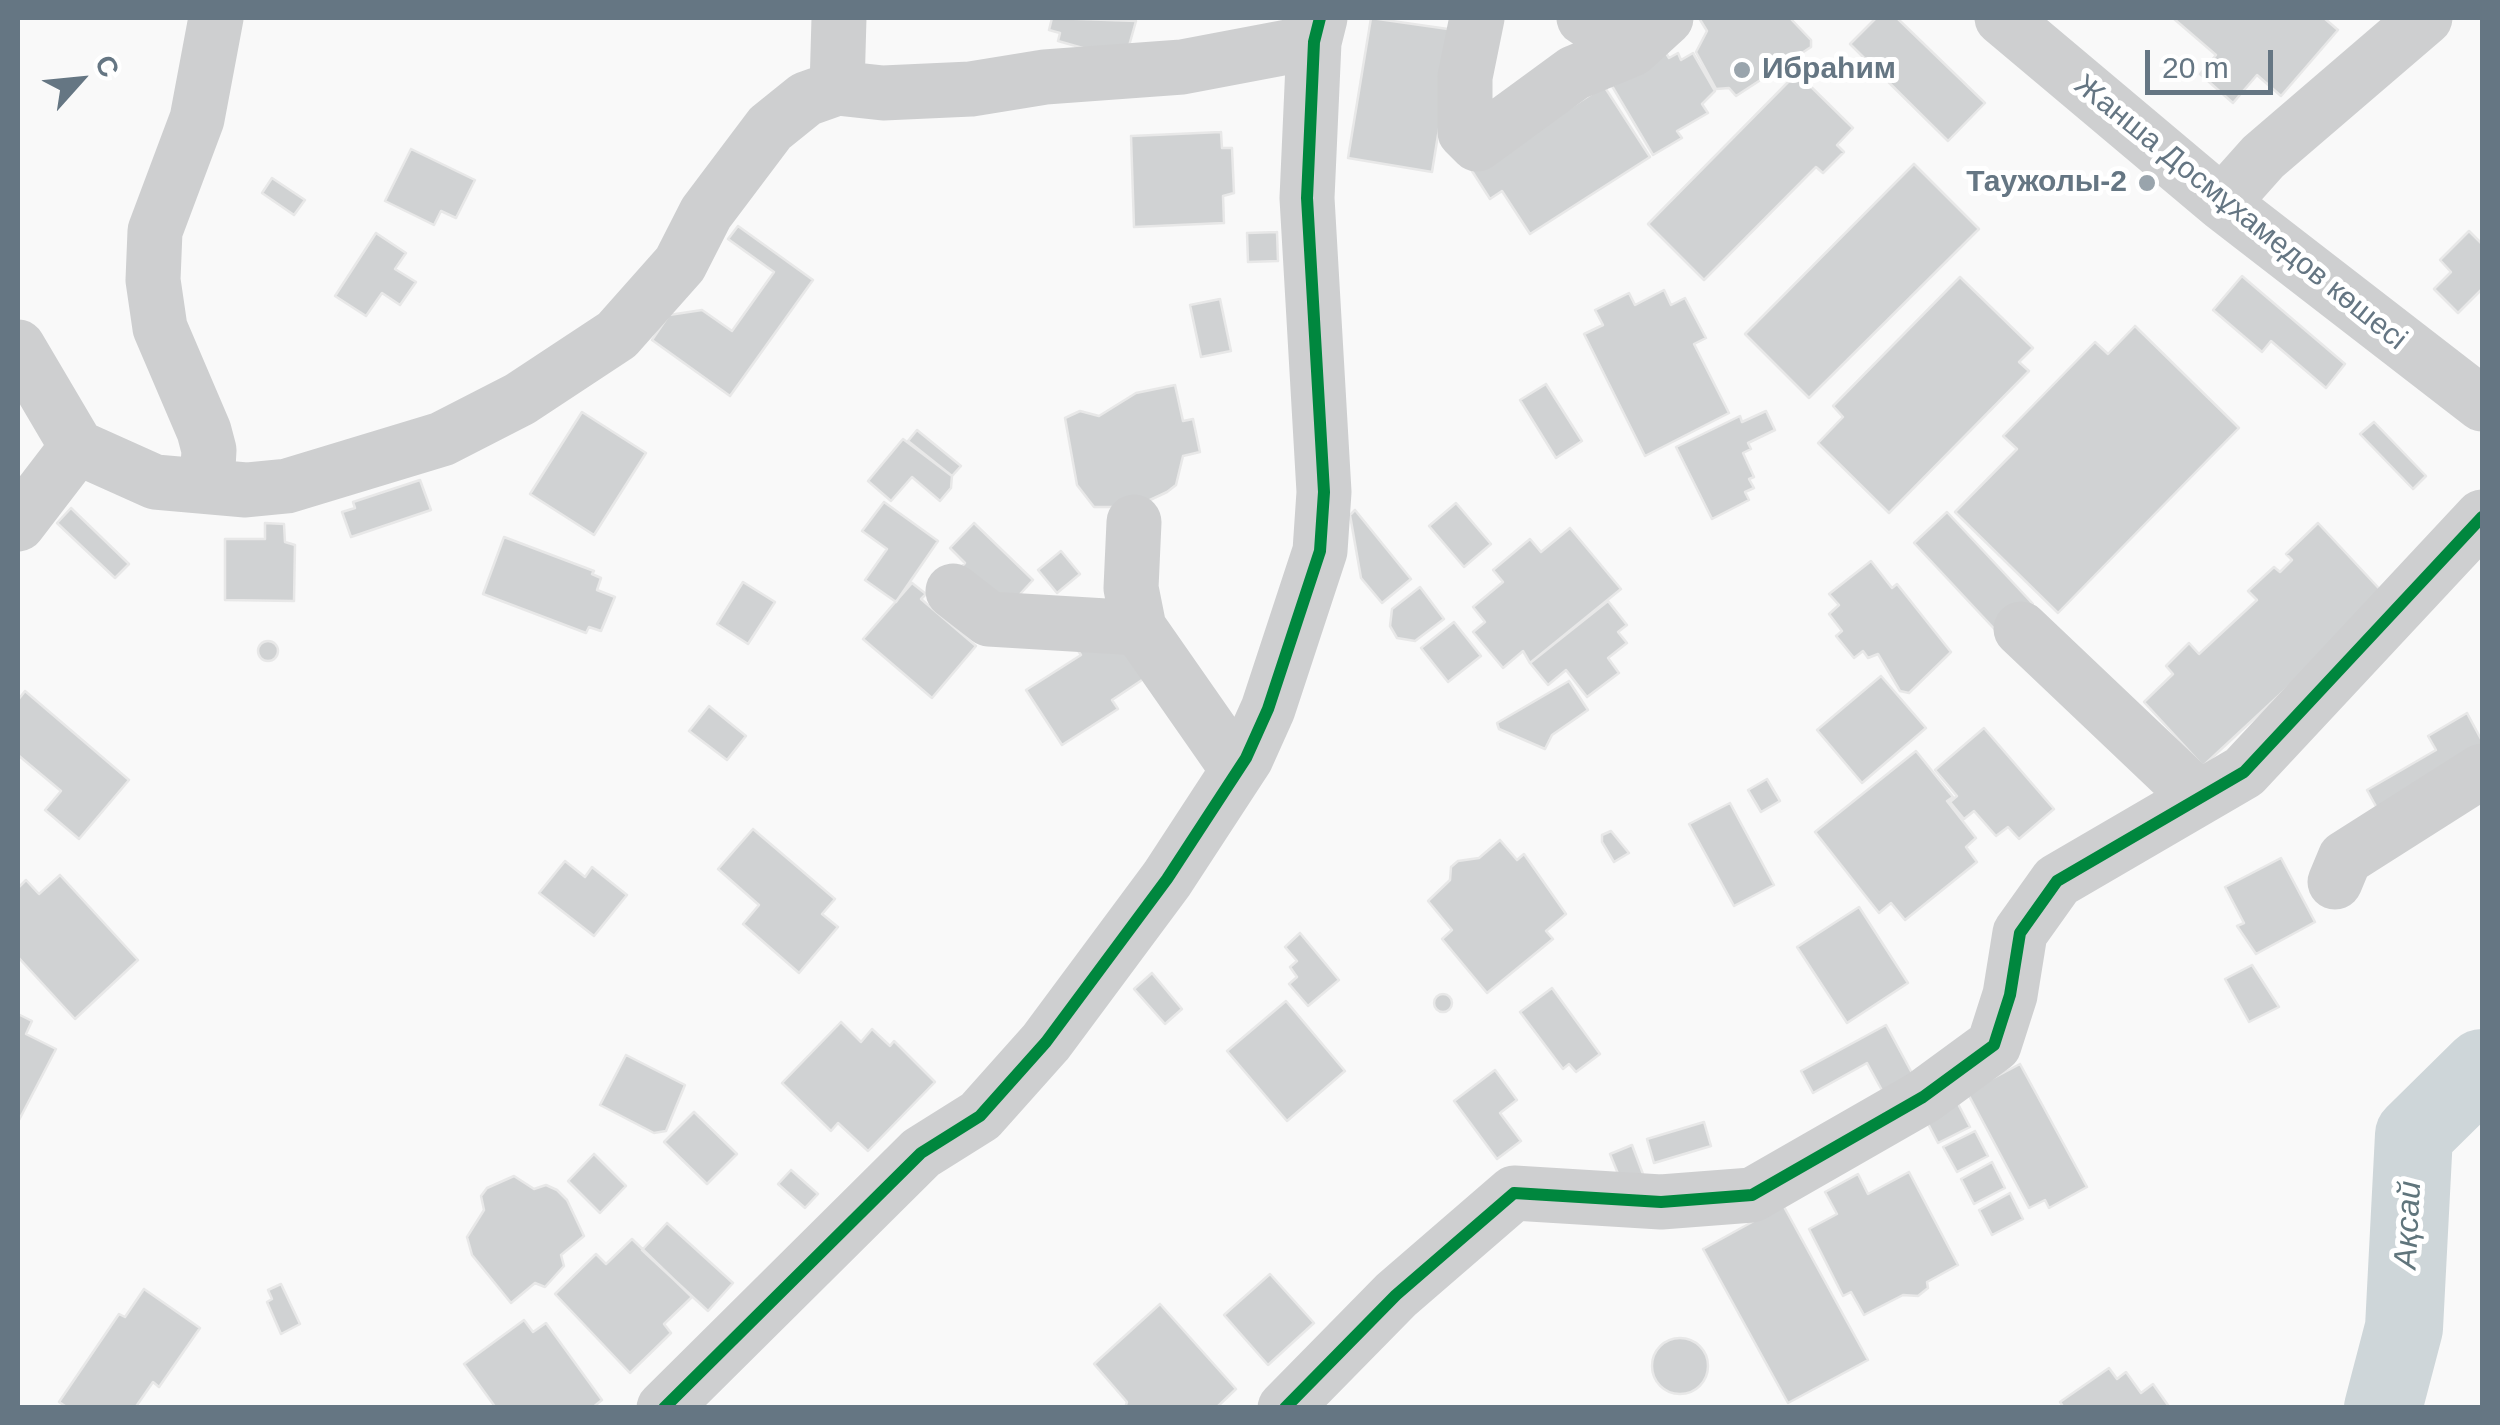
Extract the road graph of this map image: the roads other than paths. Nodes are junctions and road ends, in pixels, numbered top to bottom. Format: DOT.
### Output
graph roads {
  1 [pos="216,18"];
  2 [pos="840,18"];
  3 [pos="1477,18"];
  4 [pos="1584,18"];
  5 [pos="2002,18"];
  6 [pos="2425,18"];
  7 [pos="1317,30"];
  8 [pos="1649,33"];
  9 [pos="837,88"];
  10 [pos="2222,203"];
  11 [pos="18,347"];
  12 [pos="2482,404"];
  13 [pos="77,447"];
  14 [pos="207,485"];
  15 [pos="2482,517"];
  16 [pos="1134,522"];
  17 [pos="18,524"];
  18 [pos="953,591"];
  19 [pos="1139,628"];
  20 [pos="2021,629"];
  21 [pos="1238,770"];
  22 [pos="2482,771"];
  23 [pos="2198,798"];
  24 [pos="2334,882"];
  25 [pos="664,1408"];
  26 [pos="1285,1408"];
  1 -- 14 [label="street"];
  2 -- 9 [label="street"];
  3 -- 8 [label="street"];
  4 -- 8 [label="street"];
  5 -- 10 [label="street, Жанша Досмұхамедов көшесі"];
  6 -- 10 [label="street"];
  7 -- 9 [label="street"];
  7 -- 21 [label="street"];
  9 -- 14 [label="street"];
  10 -- 12 [label="street, Жанша Досмұхамедов көшесі"];
  11 -- 13 [label="street"];
  13 -- 14 [label="street"];
  13 -- 17 [label="street"];
  15 -- 23 [label="street"];
  16 -- 19 [label="street"];
  18 -- 19 [label="street"];
  19 -- 21 [label="street"];
  20 -- 23 [label="street"];
  21 -- 25 [label="street"];
  22 -- 24 [label="street"];
  23 -- 26 [label="street"];
}
